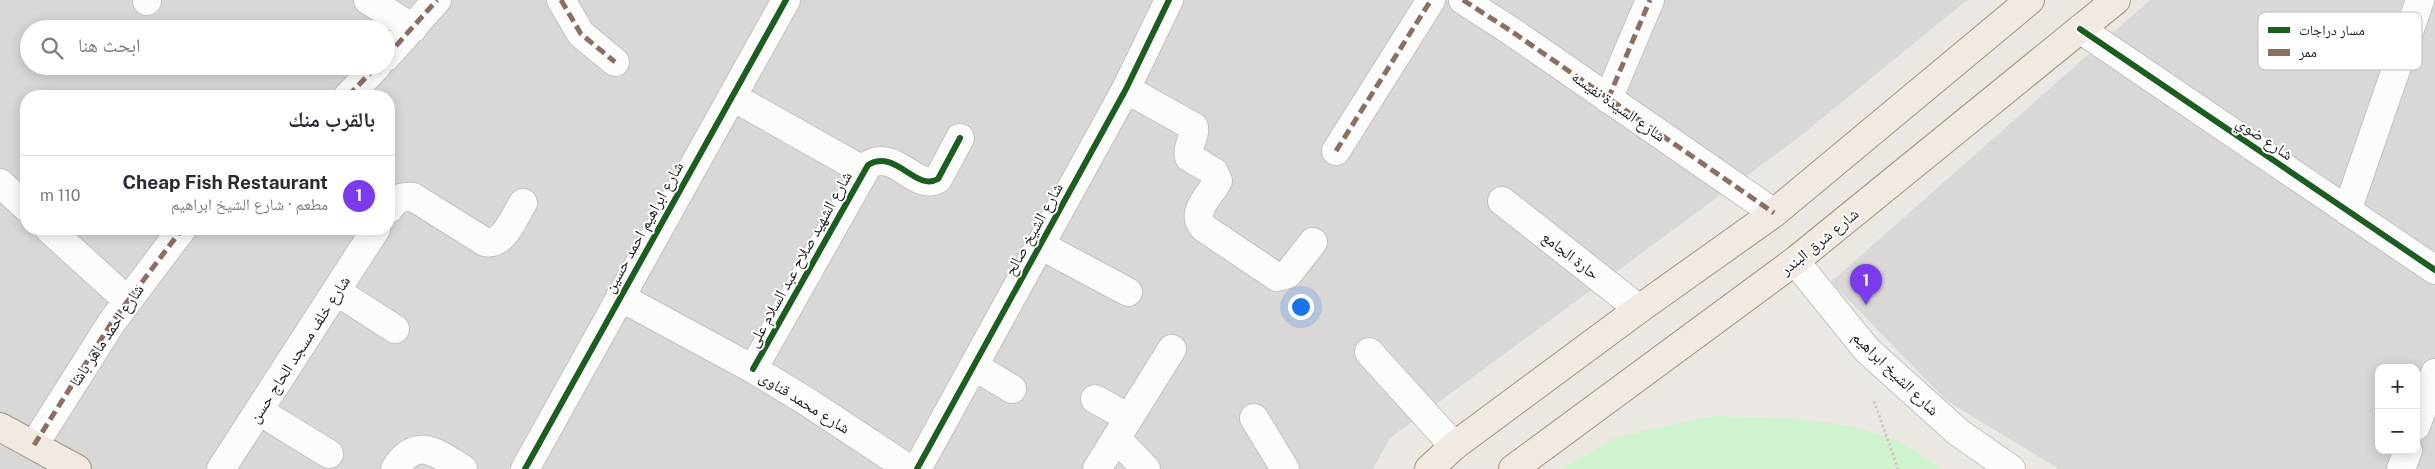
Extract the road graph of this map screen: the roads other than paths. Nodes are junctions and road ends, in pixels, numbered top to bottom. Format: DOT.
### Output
graph roads {
  1 [pos="368,0"];
  2 [pos="437,0"];
  3 [pos="561,0"];
  4 [pos="1168,0"];
  5 [pos="1431,0"];
  6 [pos="1650,0"];
  7 [pos="2030,0"];
  8 [pos="2116,0"];
  9 [pos="2420,0"];
  10 [pos="784,1"];
  11 [pos="1474,3"];
  12 [pos="2416,12"];
  13 [pos="413,28"];
  14 [pos="2080,29"];
  15 [pos="395,47"];
  16 [pos="615,62"];
  17 [pos="2396,70"];
  18 [pos="368,75"];
  19 [pos="354,90"];
  20 [pos="1126,90"];
  21 [pos="733,96"];
  22 [pos="1608,99"];
  23 [pos="960,138"];
  24 [pos="1336,151"];
  25 [pos="864,171"];
  26 [pos="0,183"];
  27 [pos="395,201"];
  28 [pos="1502,201"];
  29 [pos="20,202"];
  30 [pos="523,203"];
  31 [pos="2347,211"];
  32 [pos="1774,213"];
  33 [pos="57,235"];
  34 [pos="177,235"];
  35 [pos="372,235"];
  36 [pos="1313,242"];
  37 [pos="1040,245"];
  38 [pos="1795,261"];
  39 [pos="2435,270"];
  40 [pos="336,291"];
  41 [pos="1128,292"];
  42 [pos="620,297"];
  43 [pos="127,300"];
  44 [pos="1639,309"];
  45 [pos="396,329"];
  46 [pos="1172,349"];
  47 [pos="1369,352"];
  48 [pos="974,366"];
  49 [pos="753,369"];
  50 [pos="2435,373"];
  51 [pos="1012,389"];
  52 [pos="1095,399"];
  53 [pos="259,411"];
  54 [pos="2420,415"];
  55 [pos="1254,418"];
  56 [pos="0,427"];
  57 [pos="1123,428"];
  58 [pos="34,445"];
  59 [pos="1454,446"];
  60 [pos="328,454"];
  61 [pos="2407,454"];
  62 [pos="77,469"];
  63 [pos="221,469"];
  64 [pos="395,469"];
  65 [pos="463,469"];
  66 [pos="525,469"];
  67 [pos="909,469"];
  68 [pos="917,469"];
  69 [pos="1097,469"];
  70 [pos="1146,469"];
  71 [pos="1285,469"];
  72 [pos="1429,469"];
  73 [pos="1513,469"];
  74 [pos="2011,469"];
  75 [pos="2401,469"];
  1 -- 13 [label="street"];
  2 -- 13 [label="street"];
  3 -- 16 [label="street"];
  4 -- 20 [label="street, شارع الشيخ صالح"];
  5 -- 24 [label="street"];
  6 -- 22 [label="street"];
  7 -- 32 [label="main road"];
  8 -- 14 [label="main road, شارع شرق البندر"];
  9 -- 12 [label="street"];
  10 -- 21 [label="street, شارع ابراهيم احمد حسين"];
  11 -- 22 [label="street, شارع السيدة نفيسه"];
  13 -- 15 [label="street"];
  14 -- 31 [label="street, شارع ضوي"];
  14 -- 38 [label="main road, شارع شرق البندر"];
  17 -- 31 [label="street"];
  18 -- 19 [label="street"];
  20 -- 36 [label="street"];
  20 -- 37 [label="street, شارع الشيخ صالح"];
  21 -- 25 [label="street"];
  21 -- 42 [label="street, شارع ابراهيم احمد حسين"];
  22 -- 32 [label="street, شارع السيدة نفيسه"];
  23 -- 25 [label="street, شارع الشهيد صلاح عبد السلام على"];
  25 -- 49 [label="street, شارع الشهيد صلاح عبد السلام على"];
  26 -- 29 [label="street"];
  27 -- 30 [label="street"];
  28 -- 44 [label="street, حارة الجامع"];
  31 -- 39 [label="street, شارع ضوي"];
  32 -- 44 [label="main road"];
  33 -- 43 [label="street"];
  34 -- 43 [label="street, شارع احمد ماهر باشا"];
  35 -- 40 [label="street, شارع خلف مسجد الحاج حسن"];
  37 -- 41 [label="street"];
  37 -- 48 [label="street, شارع الشيخ صالح"];
  38 -- 73 [label="main road, شارع شرق البندر"];
  38 -- 74 [label="street, شارع الشيخ ابراهيم"];
  40 -- 45 [label="street"];
  40 -- 53 [label="street, شارع خلف مسجد الحاج حسن"];
  42 -- 49 [label="street, شارع محمد قناوى"];
  42 -- 66 [label="street, شارع ابراهيم احمد حسين"];
  43 -- 58 [label="street, شارع احمد ماهر باشا"];
  44 -- 59 [label="main road"];
  46 -- 57 [label="street"];
  47 -- 59 [label="street"];
  48 -- 51 [label="street"];
  48 -- 68 [label="street, شارع الشيخ صالح"];
  49 -- 67 [label="street, شارع محمد قناوى"];
  50 -- 54 [label="street"];
  52 -- 57 [label="street"];
  53 -- 60 [label="street"];
  53 -- 63 [label="street, شارع خلف مسجد الحاج حسن"];
  55 -- 71 [label="street"];
  56 -- 58 [label="main road"];
  57 -- 69 [label="street"];
  57 -- 70 [label="street"];
  58 -- 62 [label="main road"];
  59 -- 72 [label="main road"];
  61 -- 75 [label="street"];
  64 -- 65 [label="street"];
}
